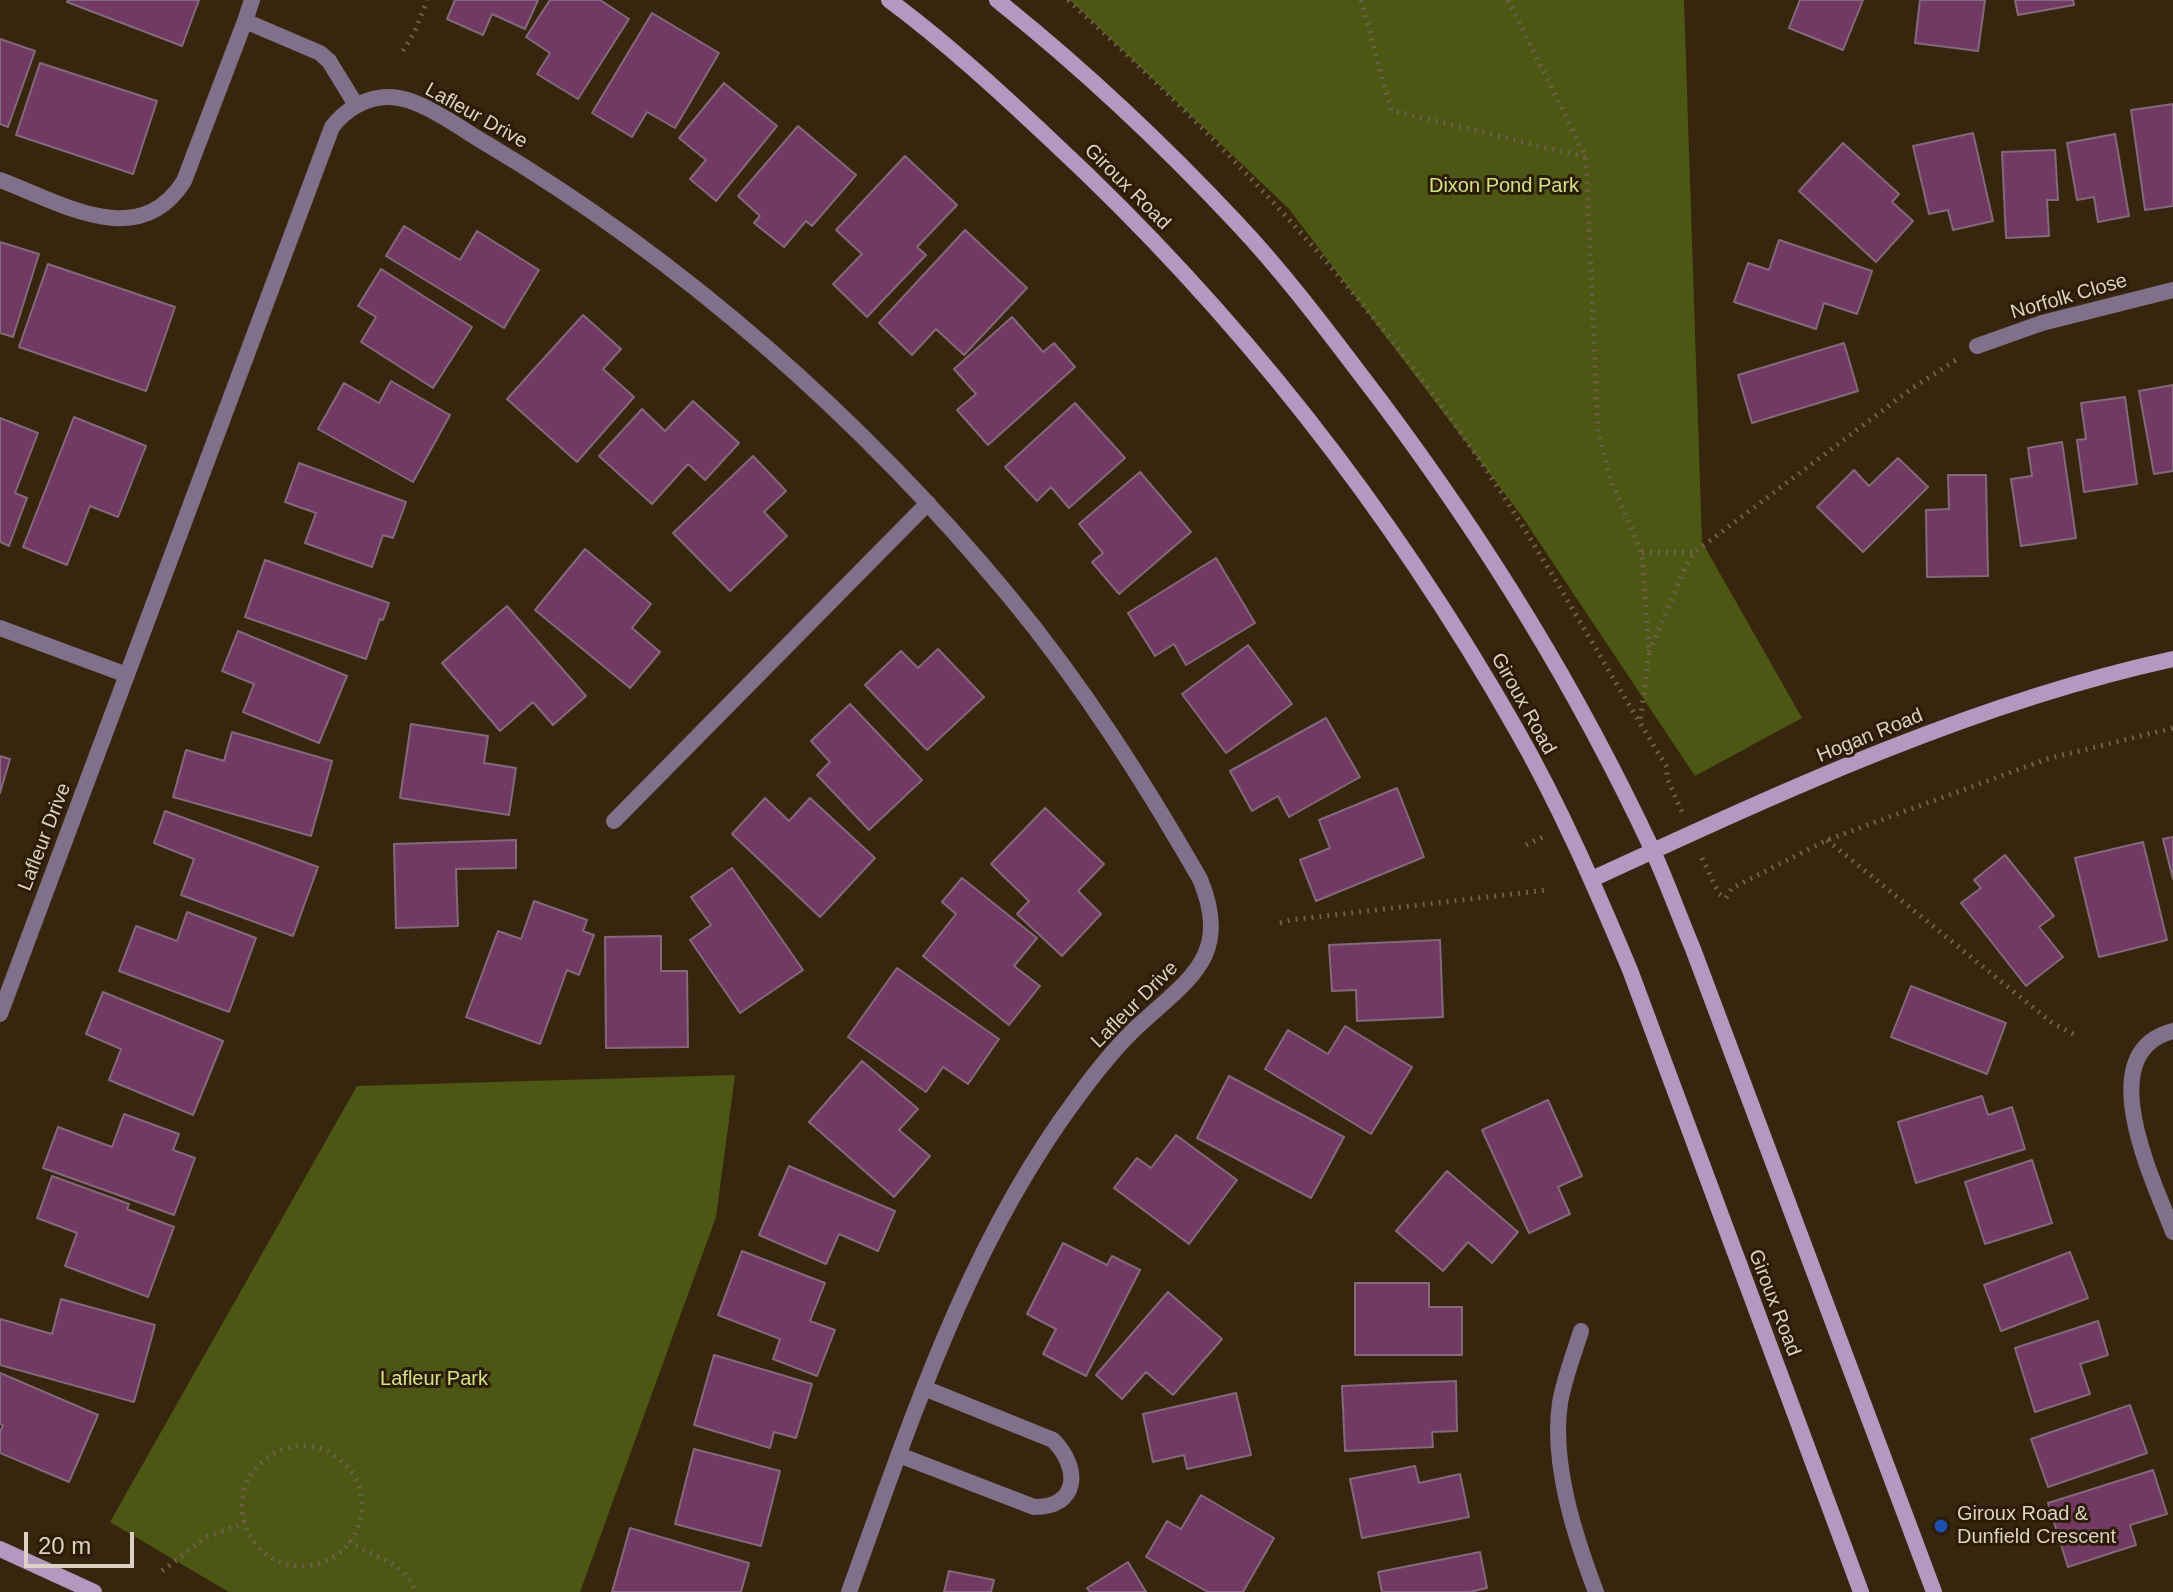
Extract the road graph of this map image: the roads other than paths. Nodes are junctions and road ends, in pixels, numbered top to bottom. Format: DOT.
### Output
graph roads {
  1 [pos="252,0"];
  2 [pos="889,0"];
  3 [pos="997,0"];
  4 [pos="245,21"];
  5 [pos="356,105"];
  6 [pos="0,180"];
  7 [pos="2173,290"];
  8 [pos="1977,346"];
  9 [pos="928,503"];
  10 [pos="0,628"];
  11 [pos="2173,659"];
  12 [pos="127,675"];
  13 [pos="614,821"];
  14 [pos="1653,851"];
  15 [pos="1592,879"];
  16 [pos="0,1014"];
  17 [pos="2173,1031"];
  18 [pos="2173,1232"];
  19 [pos="1581,1331"];
  20 [pos="924,1388"];
  21 [pos="899,1455"];
  22 [pos="0,1549"];
  23 [pos="94,1592"];
  24 [pos="849,1592"];
  25 [pos="1596,1592"];
  26 [pos="1861,1592"];
  27 [pos="1934,1592"];
  1 -- 4 [label="street"];
  2 -- 15 [label="main road, Giroux Road"];
  3 -- 14 [label="main road"];
  4 -- 5 [label="street"];
  4 -- 6 [label="street"];
  5 -- 9 [label="street, Lafleur Drive"];
  5 -- 12 [label="street, Lafleur Drive"];
  7 -- 8 [label="street, Norfolk Close"];
  9 -- 13 [label="street"];
  9 -- 20 [label="street, Lafleur Drive"];
  10 -- 12 [label="street"];
  11 -- 14 [label="main road, Hogan Road"];
  12 -- 16 [label="street, Lafleur Drive"];
  14 -- 15 [label="main road, Hogan Road"];
  14 -- 27 [label="main road"];
  15 -- 26 [label="main road, Giroux Road"];
  17 -- 18 [label="street"];
  19 -- 25 [label="street"];
  20 -- 21 [label="street, Lafleur Drive"];
  20 -- 21 [label="street"];
  21 -- 24 [label="street, Lafleur Drive"];
  22 -- 23 [label="main road"];
}
